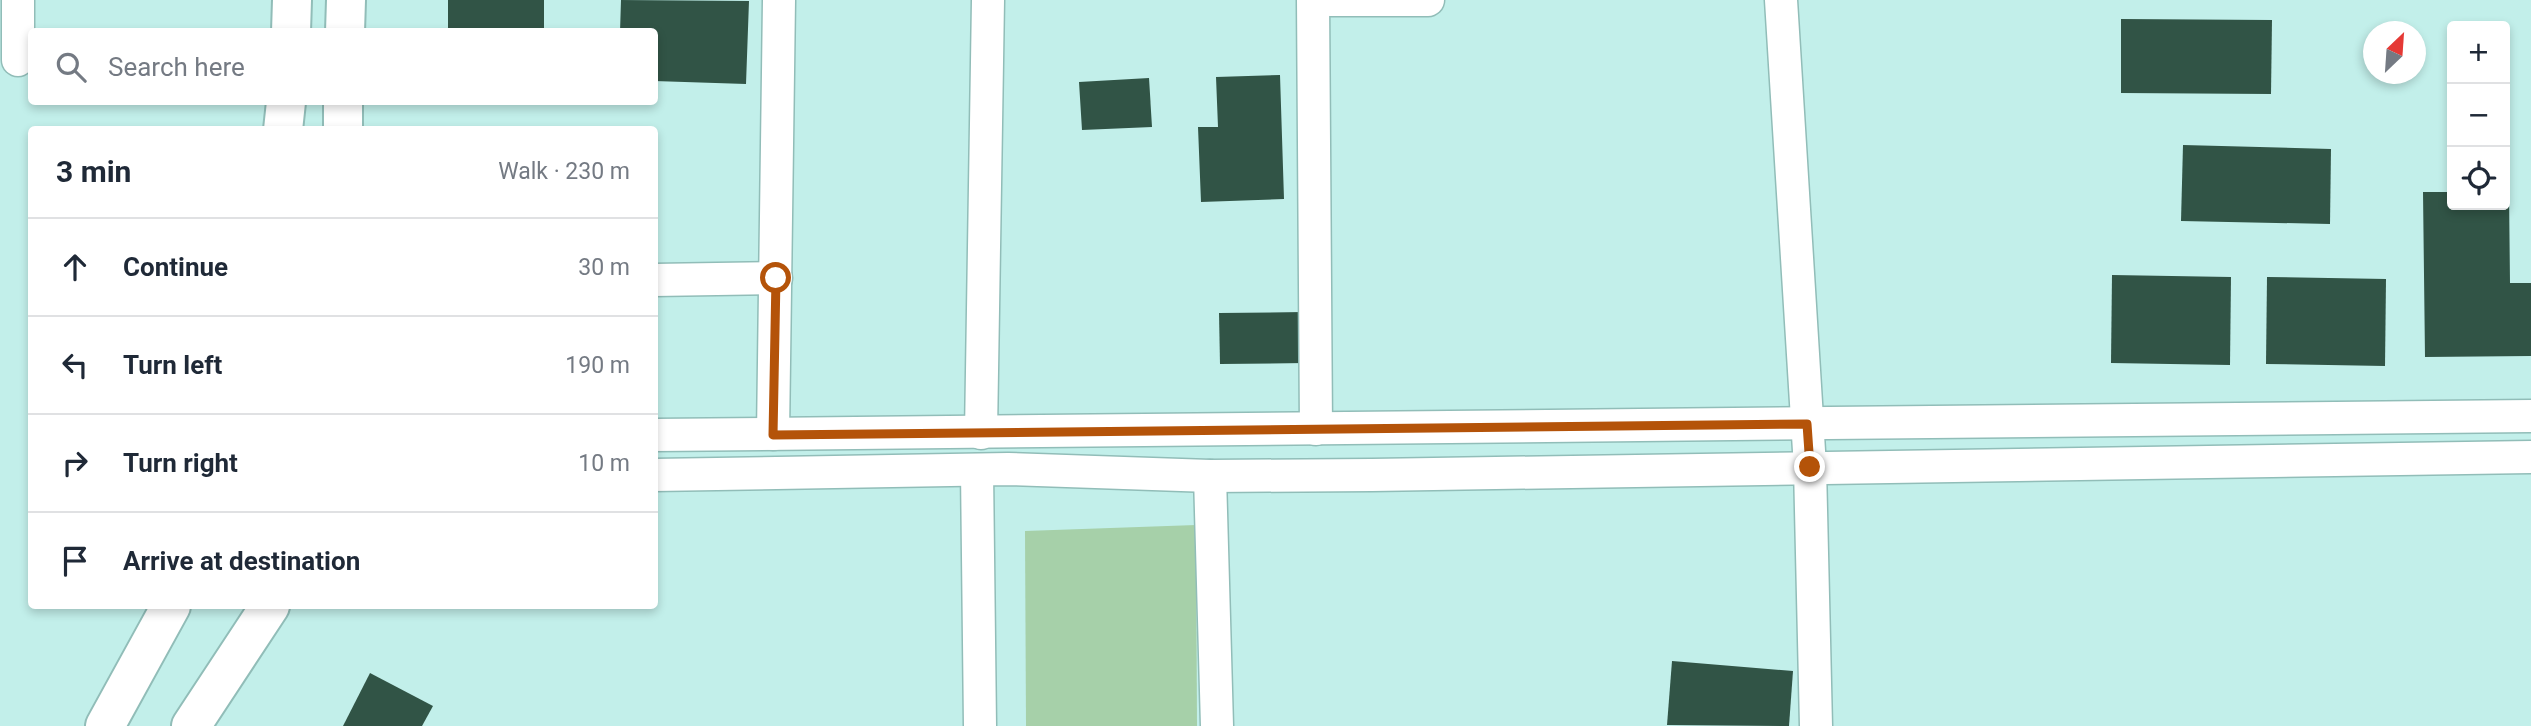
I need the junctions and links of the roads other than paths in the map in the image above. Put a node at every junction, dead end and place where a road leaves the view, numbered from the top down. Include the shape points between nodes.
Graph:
1 (18, 0) edge
2 (292, 0) edge
3 (346, 0) edge
4 (779, 0) edge
5 (988, 0) edge
6 (1313, 0) edge
7 (1330, 0) edge
8 (1428, 0) edge
9 (1782, 0) edge
10 (291, 28) edge
11 (345, 28) edge
12 (16, 60) edge
13 (286, 105) edge
14 (343, 105) edge
15 (283, 126) edge
16 (343, 126) edge
17 (776, 278) junction
18 (658, 280) edge
19 (2531, 416) edge
20 (1807, 424) junction
21 (1316, 429) junction
22 (981, 433) junction
23 (658, 435) edge
24 (773, 435) junction
25 (2531, 457) edge
26 (1810, 467) junction
27 (977, 470) junction
28 (658, 475) edge
29 (1210, 476) junction
30 (169, 609) edge
31 (268, 609) edge
32 (105, 726) edge
33 (191, 726) edge
34 (980, 726) edge
35 (1217, 726) edge
36 (1816, 726) edge

1 - 12 street
2 - 10 street
3 - 11 street
4 - 17 street
5 - 22 street
6 - 21 street
7 - 8 street
9 - 20 street
13 - 15 street
14 - 16 street
17 - 18 street
17 - 24 street
19 - 20 street
20 - 21 street
20 - 26 street
21 - 22 street
22 - 24 street
23 - 24 street
25 - 26 street
26 - 29 street
26 - 36 street
27 - 28 street
27 - 29 street
27 - 34 street
29 - 35 street
30 - 32 street
31 - 33 street

